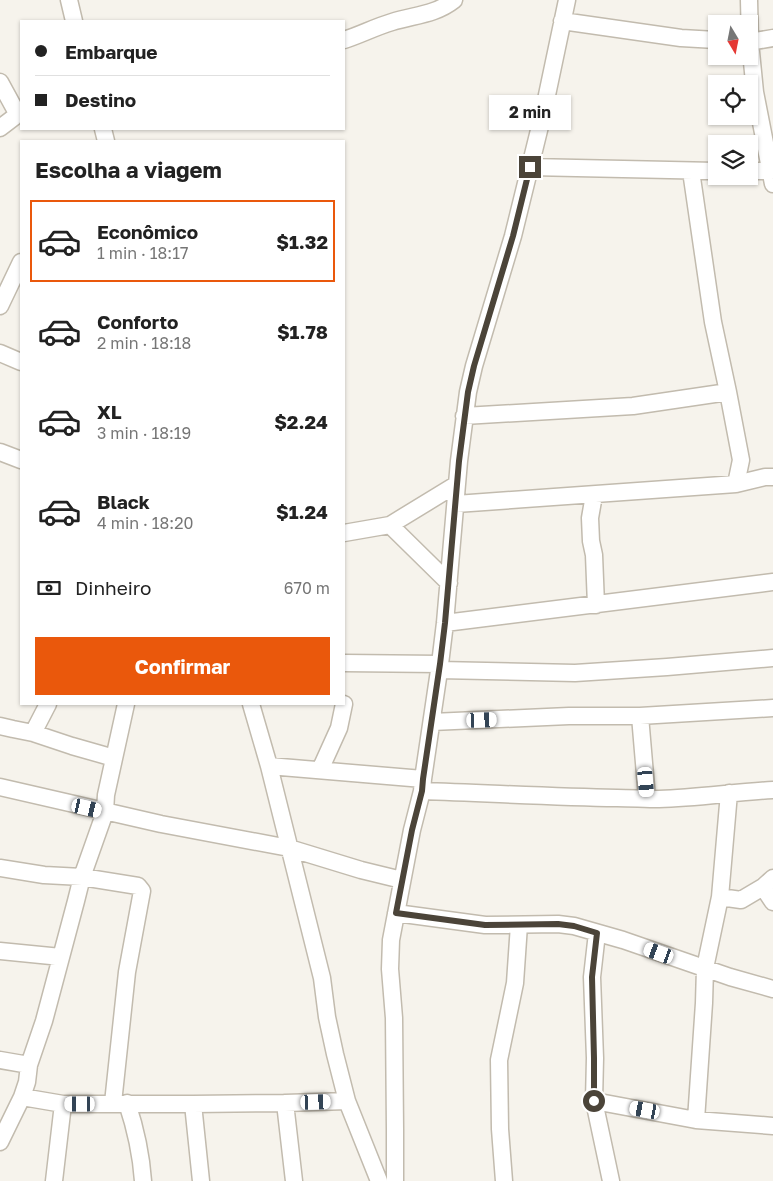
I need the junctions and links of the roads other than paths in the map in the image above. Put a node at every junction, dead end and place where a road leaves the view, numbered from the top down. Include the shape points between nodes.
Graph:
1 (69, 0) edge
2 (454, 0) edge
3 (567, 0) edge
4 (749, 0) edge
5 (749, 15) edge
6 (74, 20) edge
7 (562, 21) junction
8 (773, 38) edge
9 (345, 40) edge
10 (708, 40) edge
11 (758, 41) edge
12 (752, 65) edge
13 (0, 82) edge
14 (19, 114) edge
15 (767, 126) edge
16 (0, 128) edge
17 (530, 167) junction
18 (691, 171) junction
19 (708, 171) edge
20 (758, 173) edge
21 (772, 177) edge
22 (20, 264) edge
23 (0, 306) edge
24 (0, 353) edge
25 (20, 362) edge
26 (728, 392) junction
27 (464, 416) junction
28 (0, 452) edge
29 (20, 460) edge
30 (741, 460) junction
31 (769, 477) edge
32 (457, 484) junction
33 (736, 484) junction
34 (594, 494) junction
35 (456, 504) junction
36 (390, 525) junction
37 (345, 533) edge
38 (773, 582) edge
39 (449, 583) junction
40 (596, 605) junction
41 (445, 623) junction
42 (773, 658) edge
43 (345, 663) edge
44 (440, 667) junction
45 (47, 705) edge
46 (126, 705) edge
47 (251, 705) edge
48 (344, 705) edge
49 (773, 708) edge
50 (640, 716) junction
51 (432, 722) junction
52 (0, 726) edge
53 (33, 733) junction
54 (114, 758) junction
55 (269, 766) junction
56 (320, 770) junction
57 (422, 785) junction
58 (0, 787) edge
59 (773, 790) edge
60 (729, 793) junction
61 (647, 798) junction
62 (105, 812) junction
63 (290, 848) junction
64 (0, 868) edge
65 (82, 877) junction
66 (402, 880) junction
67 (768, 882) edge
68 (720, 897) junction
69 (773, 902) edge
70 (396, 913) junction
71 (519, 925) junction
72 (597, 933) junction
73 (0, 951) edge
74 (61, 957) junction
75 (705, 968) junction
76 (773, 989) edge
77 (0, 1060) edge
78 (29, 1065) junction
79 (22, 1097) junction
80 (347, 1101) junction
81 (594, 1101) junction
82 (120, 1103) junction
83 (285, 1103) junction
84 (63, 1104) junction
85 (193, 1104) junction
86 (696, 1120) junction
87 (773, 1126) edge
88 (0, 1142) edge
89 (54, 1181) edge
90 (143, 1181) edge
91 (200, 1181) edge
92 (294, 1181) edge
93 (379, 1181) edge
94 (394, 1181) edge
95 (504, 1181) edge
96 (611, 1181) edge

1 - 6 street
2 - 9 street via 425,15 392,22
3 - 7 street
4 - 5 street
7 - 10 street
7 - 17 street
8 - 11 street
12 - 15 street via 755,92
13 - 14 street
14 - 16 street
15 - 21 street
17 - 18 street
17 - 27 street via 474,366
18 - 19 street
18 - 26 street via 713,322
20 - 21 street
22 - 23 street
24 - 25 street
26 - 27 street via 633,406
26 - 30 street
27 - 32 street
28 - 29 street
30 - 31 street
30 - 33 street
31 - 33 street
32 - 35 street
32 - 36 street
33 - 34 street
34 - 35 street
34 - 40 street via 590,518
35 - 39 street
36 - 37 street
36 - 39 street
38 - 40 street
39 - 41 street
40 - 41 street
41 - 44 street
42 - 44 street via 575,673
43 - 44 street
44 - 51 street
45 - 53 street
46 - 54 street
47 - 55 street
48 - 56 street via 339,728
49 - 50 street
50 - 51 street
50 - 61 street
51 - 57 street
52 - 53 street
53 - 54 street
54 - 62 street
55 - 56 street
55 - 63 street
56 - 57 street
57 - 61 street via 484,793
57 - 66 street
58 - 62 street
59 - 60 street
60 - 61 street
60 - 68 street
62 - 63 street
62 - 65 street
63 - 66 street
63 - 80 street via 322,978 327,1017
64 - 65 street
65 - 74 street
65 - 82 street via 138,886 142,892 128,972
66 - 70 street
67 - 68 street via 741,900
67 - 69 street
68 - 75 street
70 - 71 street via 485,925
70 - 94 street via 390,969 394,1018
71 - 72 street via 558,924
71 - 95 street via 515,983 499,1060
72 - 75 street
72 - 81 street via 592,977
73 - 74 street
74 - 78 street
75 - 76 street
75 - 86 street
77 - 78 street
78 - 79 street
79 - 84 street
79 - 88 street
80 - 83 street
80 - 93 street
81 - 86 street
81 - 96 street
82 - 84 street
82 - 85 street
82 - 90 street via 135,1128
83 - 85 street
83 - 92 street
84 - 89 street
85 - 91 street
86 - 87 street

